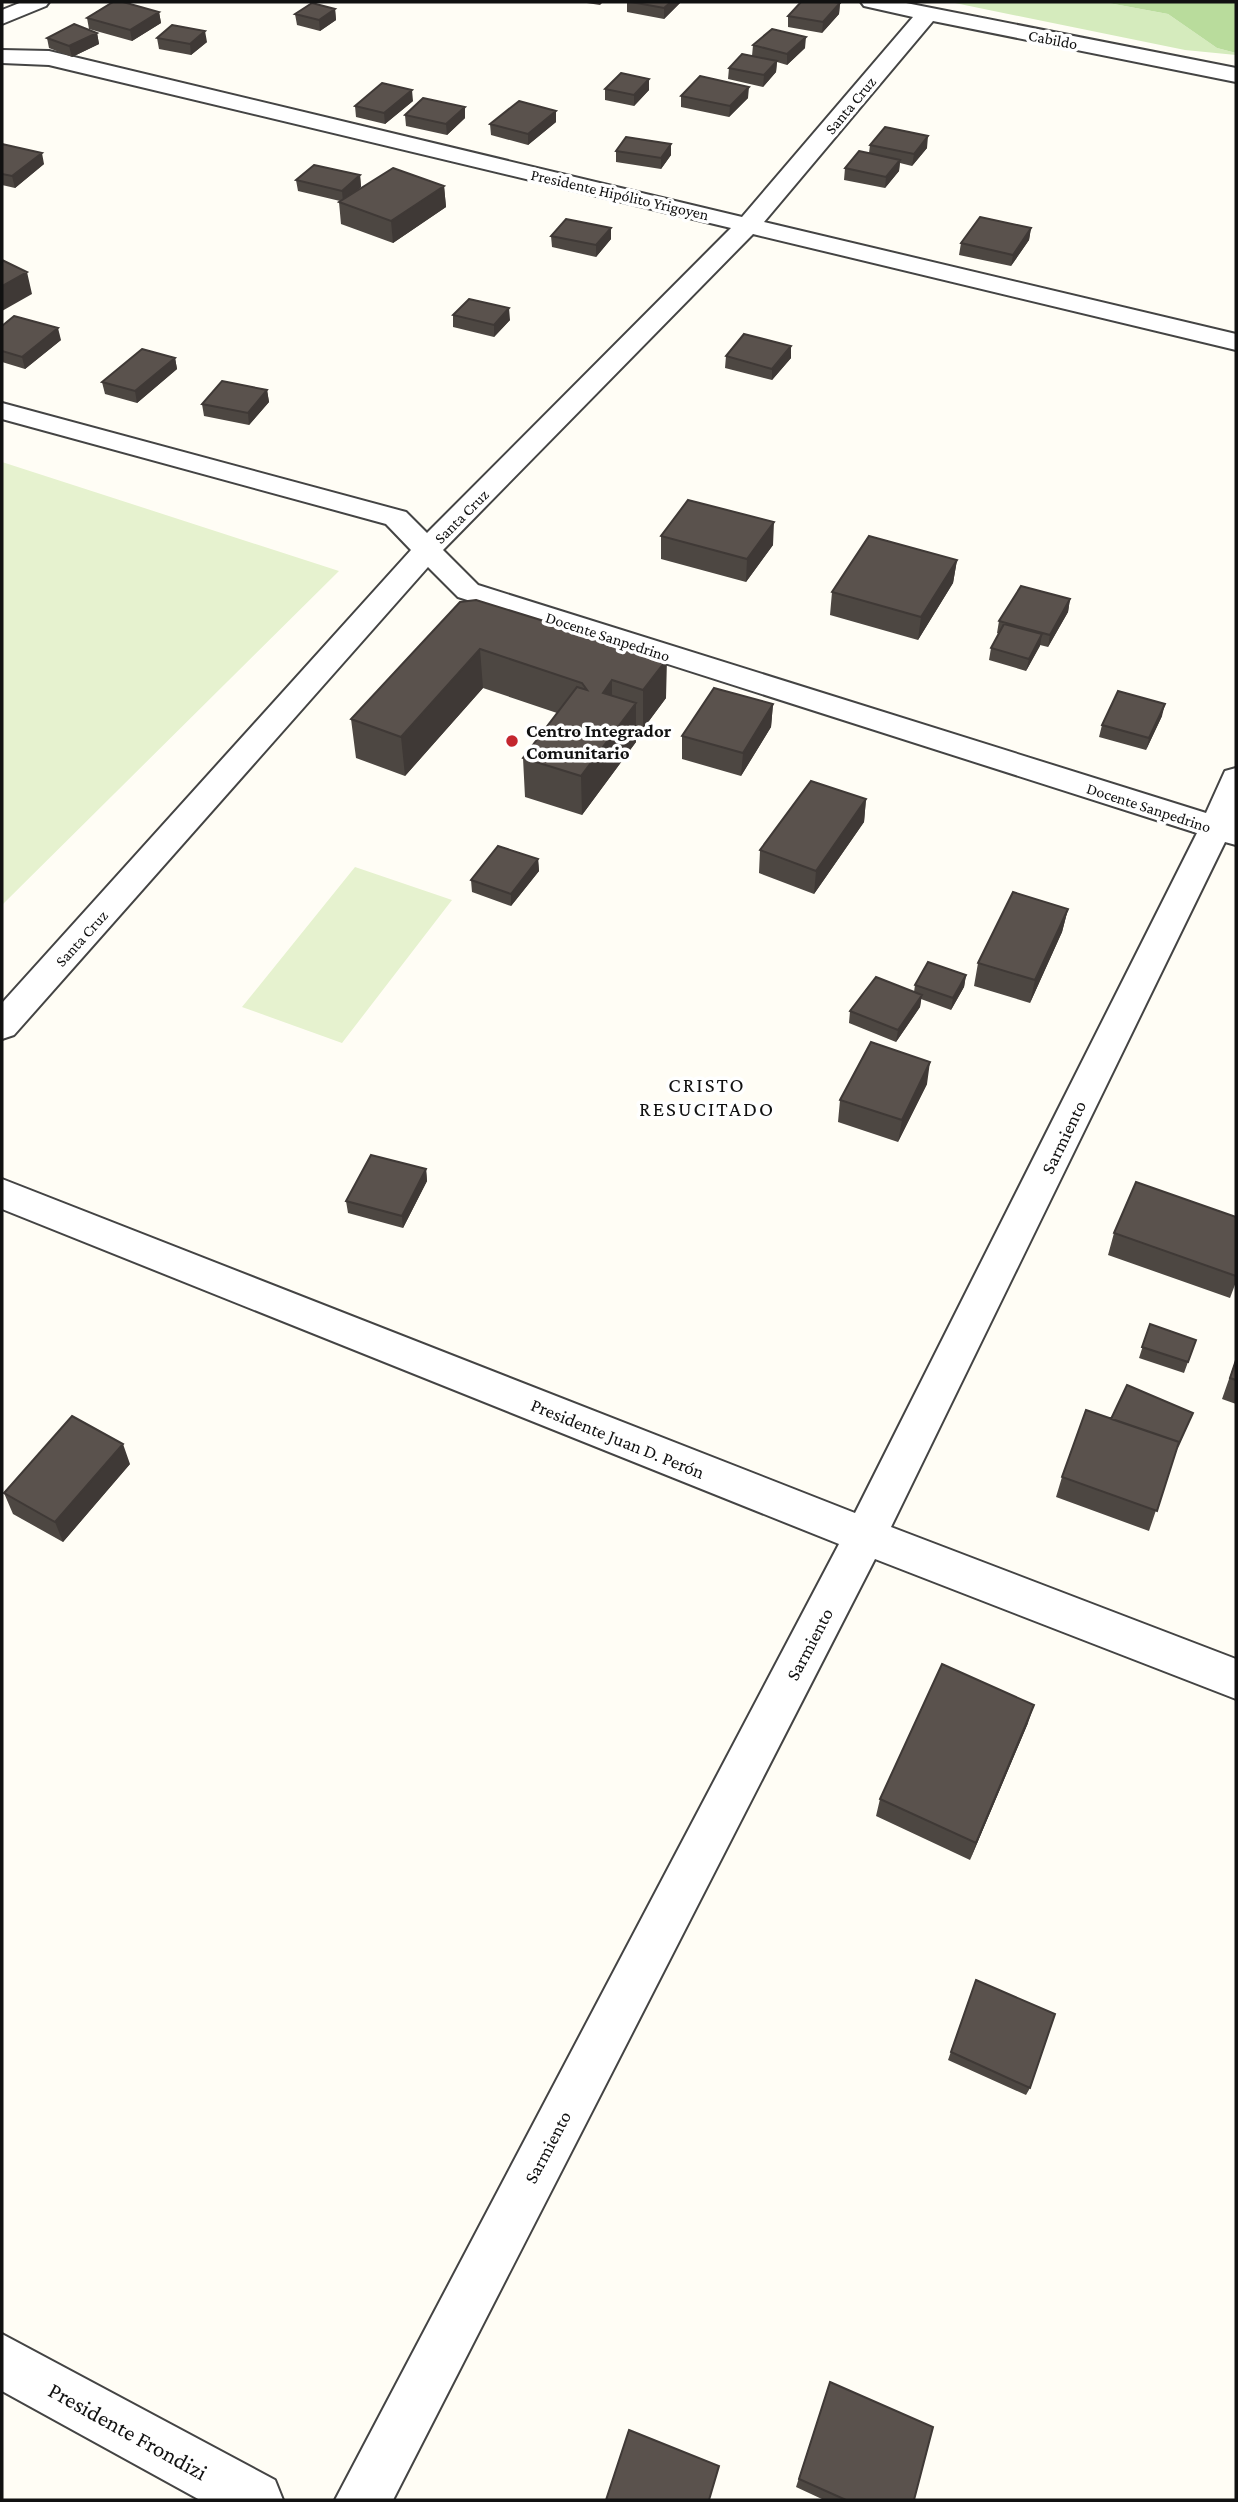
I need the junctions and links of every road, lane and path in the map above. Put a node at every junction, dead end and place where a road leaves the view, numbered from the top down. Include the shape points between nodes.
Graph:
1 (39, 2) edge
2 (871, 2) edge
3 (927, 14) junction
4 (2, 18) edge
5 (2, 57) edge
6 (1236, 75) edge
7 (749, 224) junction
8 (1236, 342) edge
9 (2, 411) edge
10 (427, 550) junction
11 (1236, 778) edge
12 (1226, 831) edge
13 (2, 1026) edge
14 (2, 1193) edge
15 (865, 1536) junction
16 (1236, 1679) edge
17 (2, 2361) edge
18 (255, 2500) edge
19 (363, 2500) edge

1 - 4 street
2 - 3 street, Cabildo
3 - 6 street, Cabildo
3 - 7 street, Santa Cruz
5 - 7 street, Presidente Hipólito Yrigoyen via 49,58
7 - 8 street, Presidente Hipólito Yrigoyen
7 - 10 street, Santa Cruz
9 - 10 street, Docente Sanpedrino via 396,519
10 - 12 street, Docente Sanpedrino via 468,591
10 - 13 street, Santa Cruz
11 - 12 street, Sarmiento
12 - 15 street, Sarmiento
14 - 15 street, Presidente Juan D. Perón
15 - 16 street, Presidente Juan D. Perón
15 - 19 street, Sarmiento
17 - 18 street, Presidente Frondizi

